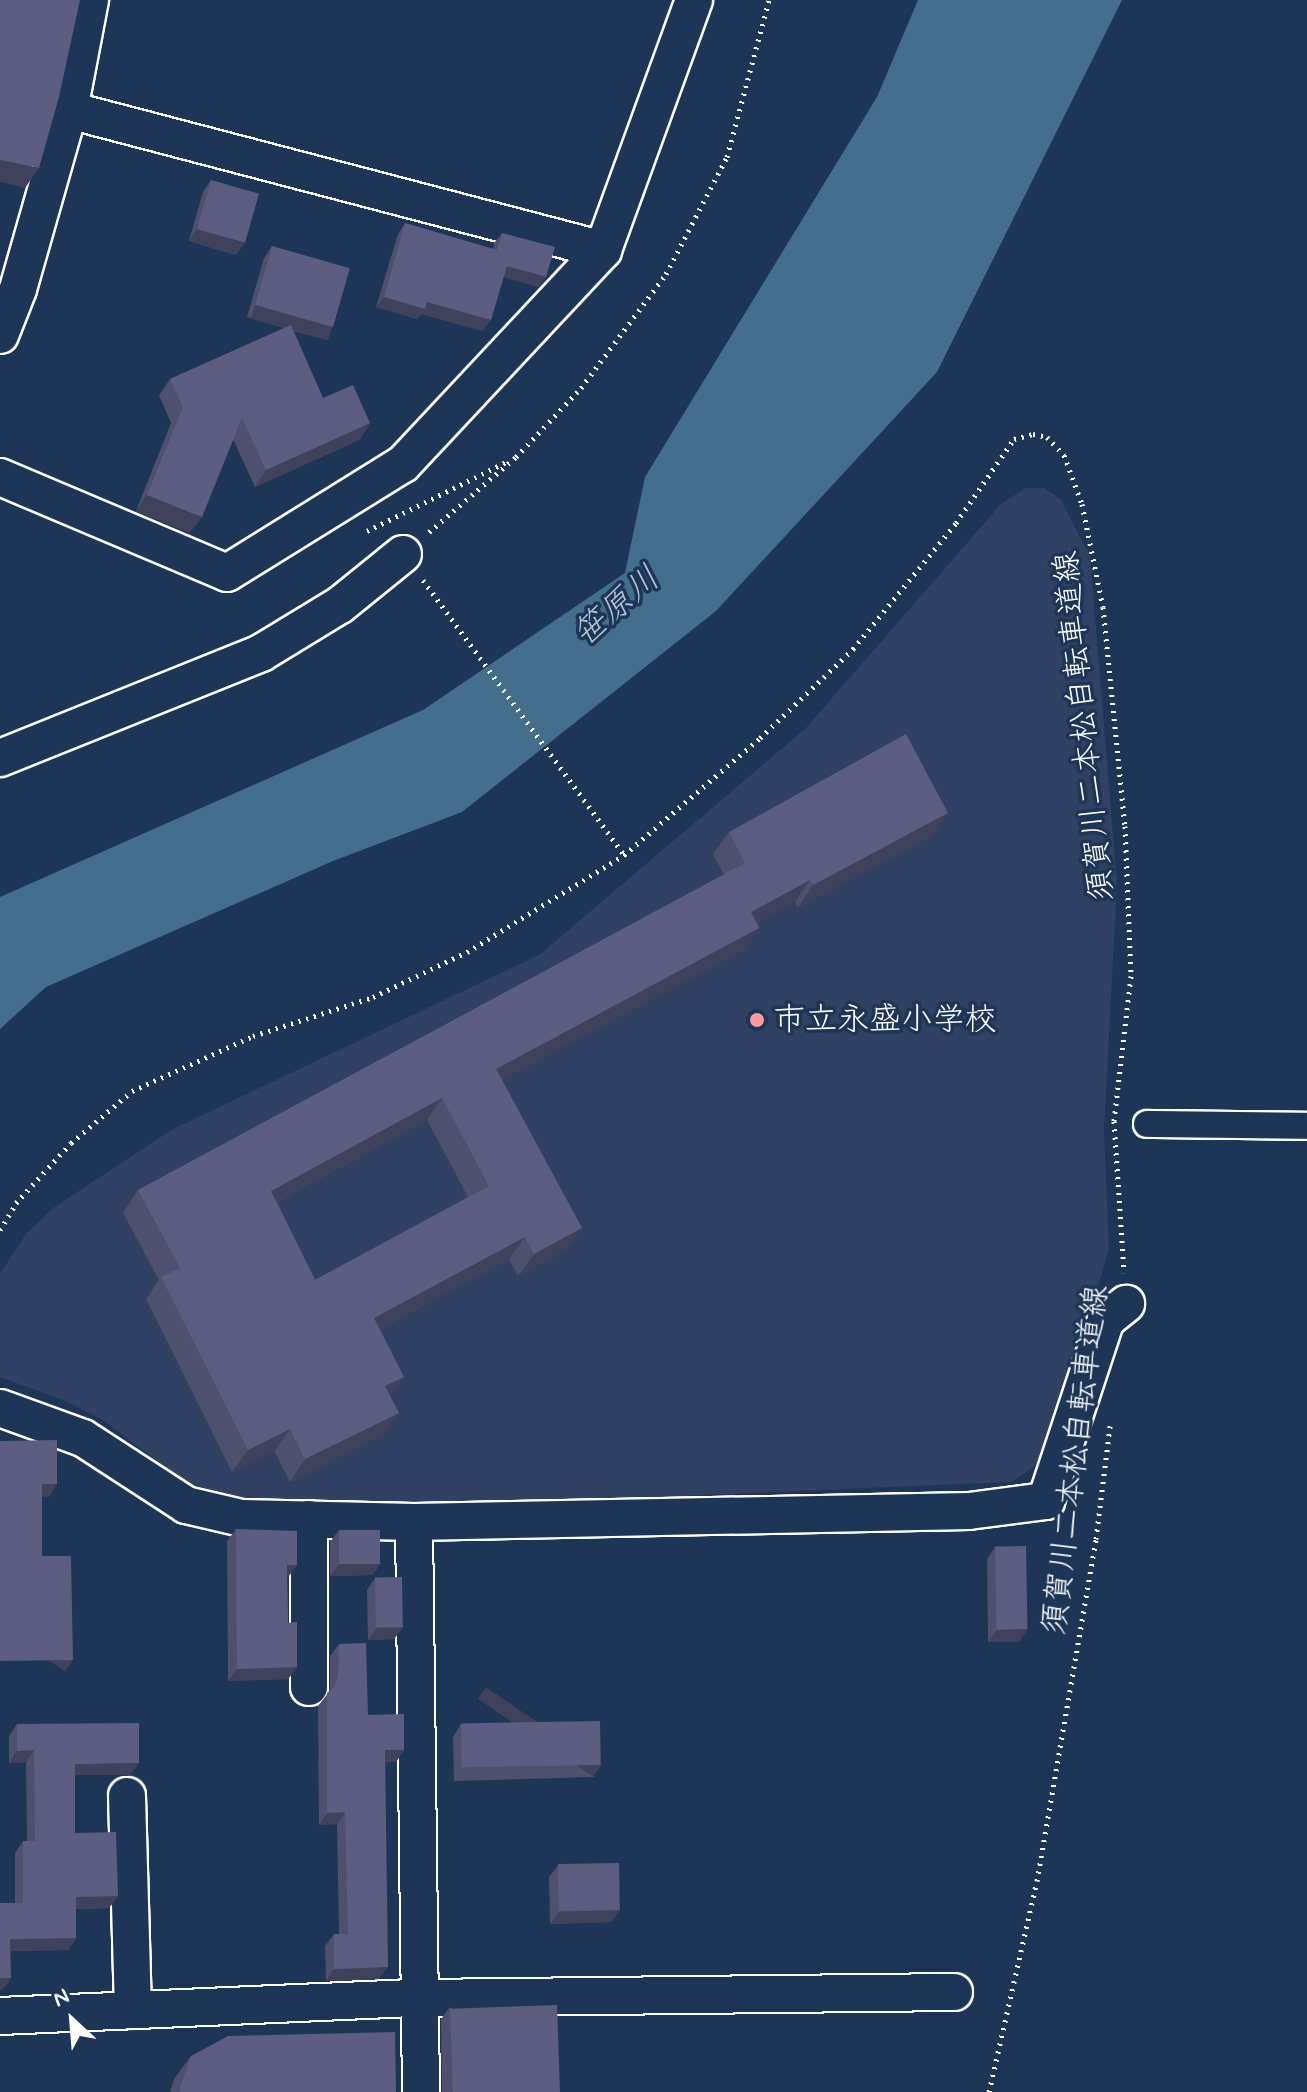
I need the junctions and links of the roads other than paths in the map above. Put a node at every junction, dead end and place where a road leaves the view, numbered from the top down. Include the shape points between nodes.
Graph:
1 (90, 0) edge
2 (694, 0) edge
3 (69, 110) junction
4 (603, 250) junction
5 (0, 335) edge
6 (0, 477) edge
7 (409, 562) road end
8 (0, 758) edge
9 (1147, 1124) dead end
10 (1307, 1126) edge
11 (1126, 1304) road end
12 (0, 1408) edge
13 (309, 1519) junction
14 (414, 1522) junction
15 (309, 1687) dead end
16 (127, 1796) dead end
17 (954, 1992) dead end
18 (420, 1998) junction
19 (133, 2010) junction
20 (0, 2016) edge
21 (421, 2092) edge

1 - 3 street
2 - 4 street
3 - 4 street
3 - 5 street
4 - 6 street via 403,464 227,573
7 - 8 street via 261,653
9 - 10 street
11 - 14 street via 1106,1320 1046,1501 969,1511
12 - 13 street via 83,1438 186,1505 242,1518
13 - 14 street
13 - 15 street
14 - 18 street
16 - 19 street
17 - 18 street
18 - 19 street
18 - 21 street
19 - 20 street

